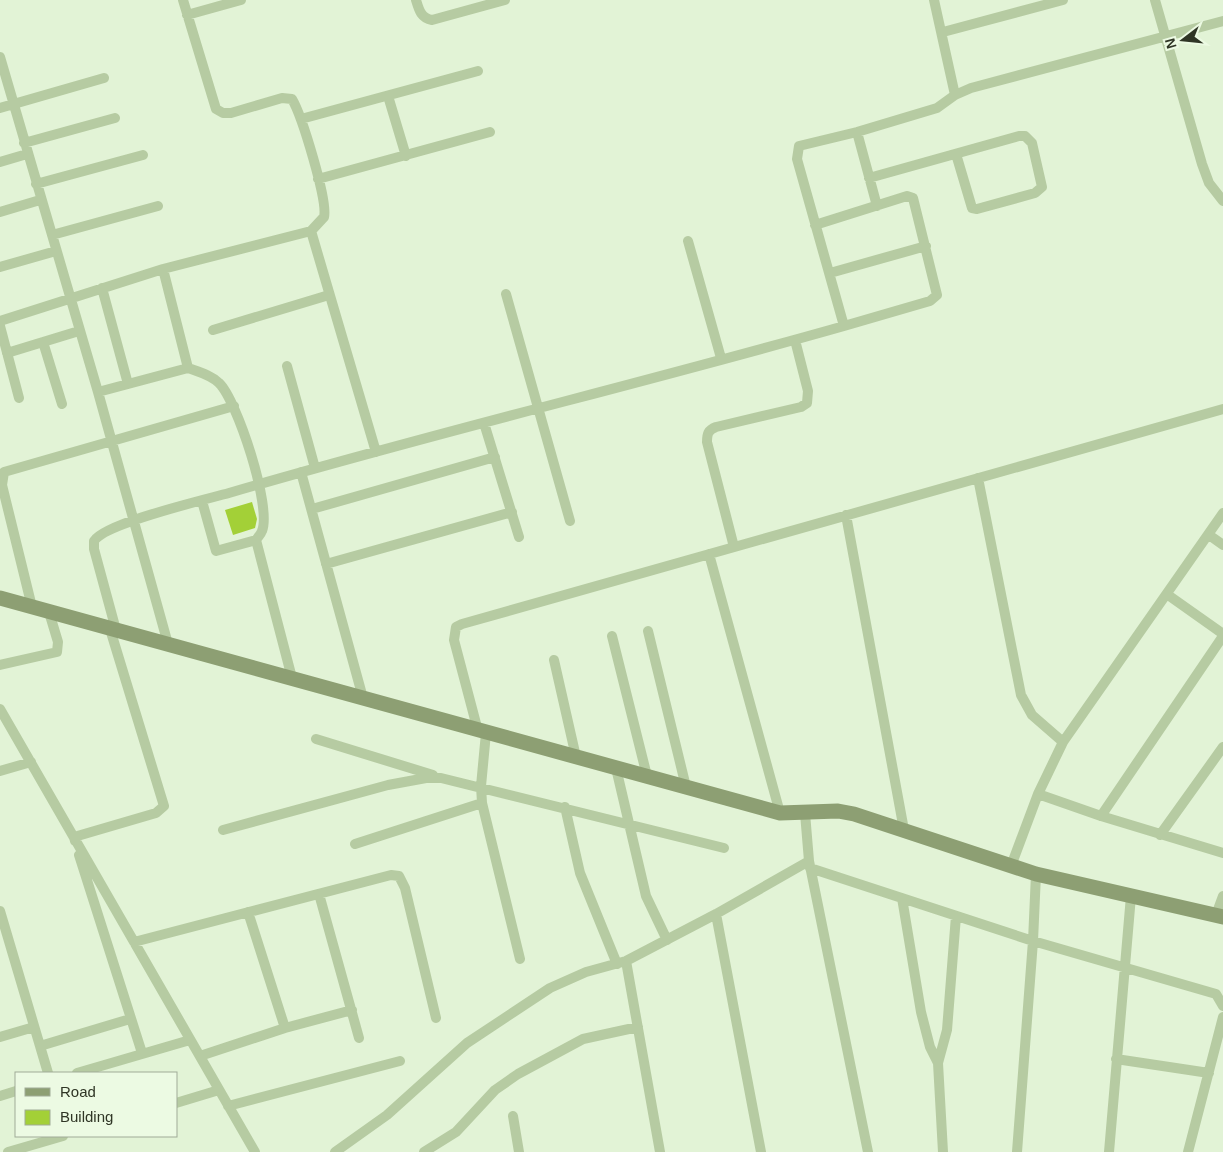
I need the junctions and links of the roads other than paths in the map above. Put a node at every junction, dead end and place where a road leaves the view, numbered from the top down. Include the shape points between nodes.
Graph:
1 (183, 0) edge
2 (241, 0) edge
3 (416, 0) edge
4 (505, 0) edge
5 (934, 0) edge
6 (1063, 0) edge
7 (1155, 0) edge
8 (187, 15) junction
9 (1223, 21) edge
10 (943, 32) junction
11 (1166, 37) junction
12 (0, 57) edge
13 (478, 71) dead end
14 (104, 78) dead end
15 (956, 95) junction
16 (388, 96) junction
17 (13, 104) junction
18 (0, 108) edge
19 (115, 118) dead end
20 (301, 120) junction
21 (490, 132) dead end
22 (857, 132) junction
23 (24, 143) junction
24 (27, 154) junction
25 (956, 154) junction
26 (143, 155) dead end
27 (406, 156) junction
28 (0, 162) edge
29 (868, 178) junction
30 (318, 179) junction
31 (36, 184) junction
32 (40, 200) junction
33 (1223, 201) edge
34 (158, 206) dead end
35 (877, 206) junction
36 (0, 212) edge
37 (815, 225) junction
38 (311, 231) junction
39 (52, 235) junction
40 (688, 241) dead end
41 (926, 246) junction
42 (56, 251) junction
43 (0, 267) edge
44 (163, 269) junction
45 (830, 273) junction
46 (102, 288) junction
47 (506, 294) dead end
48 (329, 295) junction
49 (70, 299) junction
50 (0, 321) edge
51 (0, 326) edge
52 (844, 326) junction
53 (213, 330) dead end
54 (79, 331) junction
55 (795, 340) junction
56 (43, 342) junction
57 (7, 353) junction
58 (721, 358) junction
59 (287, 366) dead end
60 (188, 368) junction
61 (128, 384) junction
62 (98, 392) junction
63 (19, 398) dead end
64 (62, 404) dead end
65 (234, 406) junction
66 (536, 408) junction
67 (1223, 408) edge
68 (484, 423) junction
69 (112, 441) junction
70 (376, 452) junction
71 (495, 458) junction
72 (315, 468) junction
73 (302, 472) junction
74 (978, 478) junction
75 (261, 484) junction
76 (202, 501) junction
77 (312, 509) junction
78 (512, 512) junction
79 (1223, 513) edge
80 (846, 515) junction
81 (134, 521) junction
82 (570, 521) dead end
83 (1209, 535) junction
84 (520, 537) dead end
85 (256, 540) junction
86 (1223, 545) edge
87 (734, 547) junction
88 (709, 554) junction
89 (326, 564) junction
90 (1168, 595) junction
91 (0, 598) edge
92 (32, 607) junction
93 (50, 612) junction
94 (113, 629) junction
95 (648, 630) dead end
96 (1223, 635) edge
97 (612, 636) dead end
98 (168, 644) junction
99 (554, 660) dead end
100 (0, 666) edge
101 (292, 678) junction
102 (363, 698) junction
103 (0, 709) edge
104 (482, 732) junction
105 (316, 739) dead end
106 (1064, 742) junction
107 (1223, 747) edge
108 (576, 757) junction
109 (31, 762) junction
110 (616, 768) junction
111 (0, 771) edge
112 (647, 776) junction
113 (441, 778) junction
114 (481, 786) junction
115 (686, 787) junction
116 (1038, 794) junction
117 (482, 803) junction
118 (565, 807) junction
119 (780, 812) junction
120 (805, 813) junction
121 (1101, 816) junction
122 (628, 823) junction
123 (223, 830) dead end
124 (904, 830) junction
125 (1160, 835) junction
126 (74, 837) junction
127 (354, 844) dead end
128 (724, 848) dead end
129 (1223, 853) edge
130 (809, 864) junction
131 (1011, 866) junction
132 (1036, 874) junction
133 (319, 894) junction
134 (1131, 896) junction
135 (1223, 896) edge
136 (902, 898) junction
137 (0, 911) edge
138 (248, 912) junction
139 (716, 914) junction
140 (956, 916) junction
141 (1220, 916) edge
142 (667, 940) junction
143 (1033, 941) junction
144 (134, 942) junction
145 (520, 959) dead end
146 (622, 962) junction
147 (1125, 969) junction
148 (1223, 1006) edge
149 (352, 1010) junction
150 (1223, 1017) edge
151 (436, 1018) dead end
152 (130, 1019) junction
153 (34, 1027) junction
154 (638, 1027) junction
155 (285, 1028) junction
156 (0, 1037) edge
157 (359, 1038) dead end
158 (190, 1040) junction
159 (40, 1046) junction
160 (142, 1053) junction
161 (200, 1056) junction
162 (1116, 1059) junction
163 (400, 1061) dead end
164 (938, 1063) junction
165 (48, 1072) edge
166 (79, 1072) edge
167 (1209, 1073) junction
168 (218, 1090) junction
169 (15, 1091) edge
170 (0, 1096) edge
171 (178, 1102) edge
172 (228, 1106) junction
173 (513, 1116) dead end
174 (60, 1137) edge
175 (442, 1140) junction
176 (8, 1152) edge
177 (255, 1152) edge
178 (335, 1152) edge
179 (424, 1152) edge
180 (445, 1152) edge
181 (519, 1152) edge
182 (660, 1152) edge
183 (761, 1152) edge
184 (868, 1152) edge
185 (944, 1152) edge
186 (1017, 1152) edge
187 (1108, 1152) edge
188 (1188, 1152) edge

1 - 8 street
2 - 8 street
3 - 4 street via 420,13 432,20
5 - 10 street
6 - 10 street
7 - 11 street
8 - 20 street via 216,109 231,113 288,97
9 - 11 street
10 - 15 street
11 - 15 street
11 - 33 street via 1209,183
12 - 17 street
13 - 16 street
14 - 17 street
15 - 22 street via 936,108
16 - 20 street
16 - 27 street
17 - 18 street
17 - 23 street
19 - 23 street
20 - 30 street
21 - 27 street
22 - 29 street
22 - 37 street via 800,146 798,159
23 - 24 street
24 - 28 street
24 - 31 street
25 - 25 street via 1025,136 1032,143 1042,187 1035,193 972,208
25 - 29 street
26 - 31 street
27 - 30 street
29 - 35 street
30 - 38 street via 326,211 321,223
31 - 32 street
32 - 36 street
32 - 39 street
34 - 39 street
35 - 37 street
35 - 41 street via 908,196 913,198
37 - 45 street
38 - 44 street
38 - 48 street
39 - 42 street
40 - 58 street
41 - 45 street
41 - 52 street via 936,287 934,300
42 - 43 street
42 - 49 street
44 - 46 street
44 - 60 street
45 - 52 street
46 - 49 street
46 - 61 street
47 - 66 street
48 - 53 street
48 - 70 street
49 - 50 street
49 - 54 street
51 - 57 street
52 - 55 street
54 - 56 street
54 - 62 street
55 - 58 street
55 - 87 street via 808,391 807,403 716,427 707,435
56 - 57 street
56 - 64 street
57 - 63 street
58 - 66 street
59 - 72 street
60 - 61 street
60 - 65 street via 219,382
61 - 62 street
62 - 69 street
65 - 69 street
65 - 75 street
66 - 68 street
66 - 82 street
67 - 74 street
68 - 70 street
68 - 71 street
69 - 81 street
69 - 92 street via 4,472 2,485
70 - 72 street
71 - 77 street
71 - 78 street
72 - 73 street
73 - 75 street
73 - 77 street
74 - 80 street
74 - 106 street via 1021,695 1032,715
75 - 76 street
75 - 85 street via 263,530
76 - 81 street
76 - 85 street via 216,551
77 - 89 street
78 - 84 street
78 - 89 street
79 - 83 street
80 - 87 street
80 - 124 street
81 - 94 street via 104,533 94,541
81 - 98 street
83 - 86 street
83 - 90 street
85 - 101 street
87 - 88 street
88 - 104 street via 456,628 454,640
88 - 119 street
89 - 102 street
90 - 96 street
90 - 106 street
91 - 92 street
92 - 93 street
93 - 94 street
93 - 100 street via 58,642 57,652
94 - 98 street
94 - 126 street via 164,806 156,813
95 - 115 street
96 - 121 street
97 - 112 street
98 - 101 street
99 - 108 street
101 - 102 street
102 - 104 street
103 - 109 street
104 - 108 street
104 - 114 street
105 - 113 street
106 - 116 street
107 - 125 street
108 - 110 street
109 - 111 street
109 - 126 street
110 - 112 street
110 - 122 street
112 - 115 street
113 - 114 street
113 - 123 street via 396,784
114 - 117 street
114 - 118 street
115 - 119 street
116 - 121 street
116 - 131 street
117 - 127 street
117 - 145 street
118 - 122 street
118 - 146 street via 580,873
119 - 120 street
120 - 124 street via 854,814
120 - 130 street
121 - 125 street
122 - 128 street
122 - 142 street via 646,896
124 - 131 street
125 - 129 street
126 - 144 street
126 - 152 street
130 - 136 street
130 - 139 street
130 - 184 street
131 - 132 street
132 - 134 street
132 - 143 street
133 - 138 street
133 - 149 street
133 - 151 street via 392,875 400,876
134 - 141 street
134 - 147 street
135 - 141 street
136 - 140 street
136 - 164 street via 921,1012 930,1047
137 - 153 street
138 - 144 street
138 - 155 street
139 - 142 street
139 - 183 street
140 - 143 street
140 - 164 street via 947,1030
142 - 146 street
143 - 147 street
143 - 186 street
144 - 158 street
146 - 154 street
146 - 178 street via 563,982 485,1030 387,1115
147 - 148 street via 1216,994
147 - 162 street
149 - 155 street
149 - 157 street
150 - 167 street
152 - 159 street
152 - 160 street
153 - 156 street
153 - 159 street
154 - 175 street via 583,1039 518,1074 495,1090 464,1125
154 - 182 street
155 - 161 street
158 - 160 street
158 - 161 street
159 - 165 street
160 - 166 street
161 - 168 street
162 - 167 street
162 - 187 street
163 - 172 street
164 - 185 street
167 - 188 street
168 - 171 street
168 - 172 street
169 - 170 street
172 - 177 street
173 - 181 street
174 - 176 street
175 - 179 street
175 - 180 street

